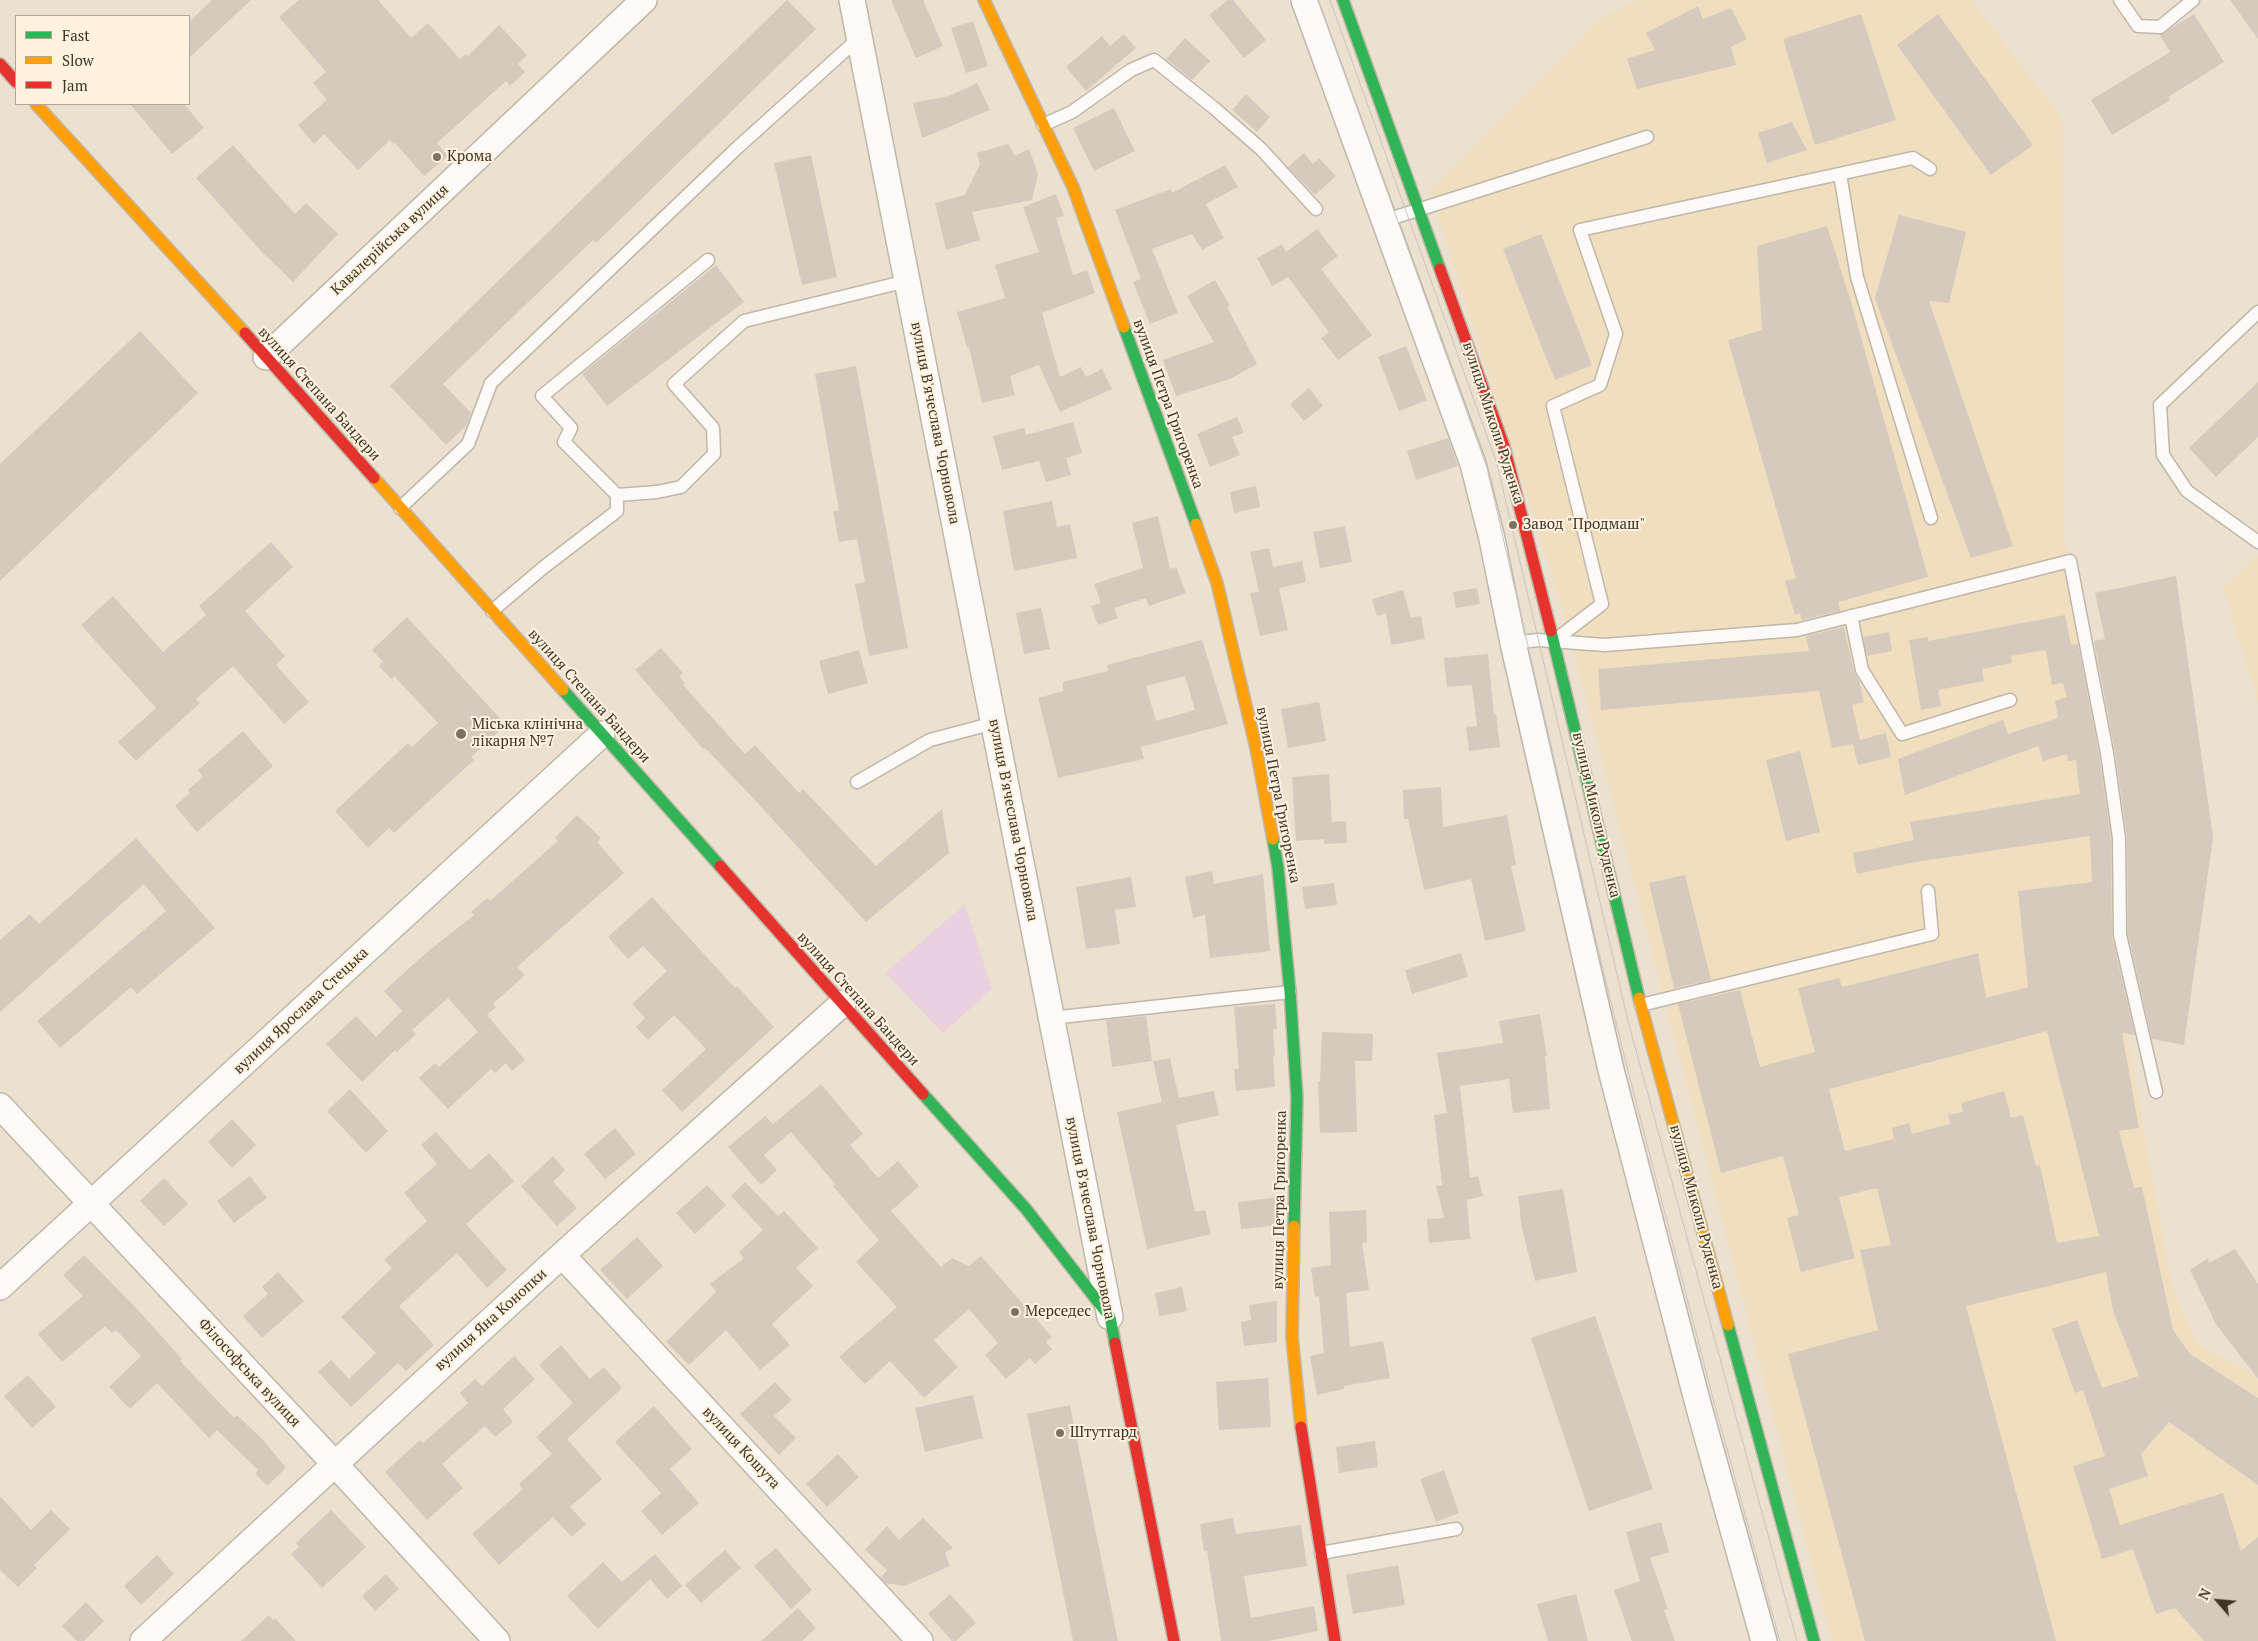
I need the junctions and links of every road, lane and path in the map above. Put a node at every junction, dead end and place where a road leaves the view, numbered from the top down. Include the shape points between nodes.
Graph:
1 (644, 0) edge
2 (852, 0) edge
3 (984, 0) edge
4 (1304, 0) edge
5 (1343, 0) edge
6 (2120, 0) edge
7 (2193, 0) edge
8 (859, 38) junction
9 (0, 64) edge
10 (15, 81) edge
11 (37, 105) edge
12 (1044, 125) junction
13 (1647, 136) dead end
14 (1930, 169) dead end
15 (1840, 174) junction
16 (1316, 208) dead end
17 (1418, 210) junction
18 (1384, 221) junction
19 (708, 260) dead end
20 (907, 280) junction
21 (2258, 312) edge
22 (266, 357) junction
23 (616, 495) junction
24 (400, 508) junction
25 (1932, 518) dead end
26 (2258, 542) edge
27 (492, 611) junction
28 (1850, 616) junction
29 (1554, 641) junction
30 (1513, 643) junction
31 (2010, 700) dead end
32 (994, 723) junction
33 (602, 734) junction
34 (857, 782) dead end
35 (1928, 891) dead end
36 (1290, 992) junction
37 (842, 1003) junction
38 (1641, 1005) junction
39 (1051, 1018) junction
40 (2156, 1092) dead end
41 (0, 1106) edge
42 (91, 1204) junction
43 (562, 1255) junction
44 (0, 1288) edge
45 (1110, 1317) junction
46 (334, 1463) junction
47 (1456, 1529) dead end
48 (1321, 1553) junction
49 (143, 1641) edge
50 (497, 1641) edge
51 (920, 1641) edge
52 (1174, 1641) edge
53 (1336, 1641) edge
54 (1764, 1641) edge
55 (1814, 1641) edge

1 - 22 street, Кавалерійська вулиця
2 - 8 street, вулиця В'ячеслава Чорновола
3 - 12 street, вулиця Петра Григоренка
4 - 18 street
5 - 17 street, вулиця Миколи Руденка
6 - 7 lane via 2138,26 2160,28
8 - 20 street, вулиця В'ячеслава Чорновола
8 - 24 lane via 737,148 491,383 468,444
9 - 10 street
11 - 22 street, вулиця Степана Бандери
12 - 16 lane via 1072,112 1131,70 1154,60 1261,149
12 - 36 street, вулиця Петра Григоренка via 1073,187 1217,583 1256,748 1278,868
13 - 17 lane
14 - 15 lane via 1913,158
15 - 25 lane via 1857,277
15 - 29 lane via 1580,230 1616,334 1600,385 1553,406 1602,604
17 - 18 lane
17 - 29 street, вулиця Миколи Руденка via 1504,446
18 - 30 street via 1473,464
19 - 23 lane via 542,396 571,428 564,442
20 - 23 lane via 744,321 674,384 713,428 714,454 681,487
20 - 32 street, вулиця В'ячеслава Чорновола
21 - 26 lane via 2160,404 2163,455 2187,491
22 - 24 street, вулиця Степана Бандери
23 - 27 lane via 617,511
24 - 27 street, вулиця Степана Бандери
27 - 33 street, вулиця Степана Бандери
28 - 29 lane via 1797,630 1605,645
28 - 31 lane via 1862,670 1902,734
28 - 40 lane via 2070,561 2109,762 2119,838 2120,934
29 - 30 lane
29 - 38 street, вулиця Миколи Руденка
30 - 54 street via 1611,1070
32 - 34 lane via 930,740
32 - 39 street, вулиця В'ячеслава Чорновола
33 - 37 street, вулиця Степана Бандери
33 - 42 street, вулиця Ярослава Стецька
35 - 38 lane via 1932,934
36 - 39 lane
36 - 48 street, вулиця Петра Григоренка via 1297,1098 1292,1337 1300,1420
37 - 43 street, вулиця Яна Конопки
37 - 45 street, вулиця Степана Бандери via 1026,1209
38 - 55 street, вулиця Миколи Руденка
39 - 45 street, вулиця В'ячеслава Чорновола
41 - 42 street, Філософська вулиця
42 - 44 street, вулиця Ярослава Стецька
42 - 46 street, Філософська вулиця
43 - 46 street, вулиця Яна Конопки
43 - 51 street, вулиця Кошута
45 - 52 street, вулиця В'ячеслава Чорновола
46 - 49 street, вулиця Яна Конопки
46 - 50 street, Філософська вулиця
47 - 48 lane
48 - 53 street, вулиця Петра Григоренка

